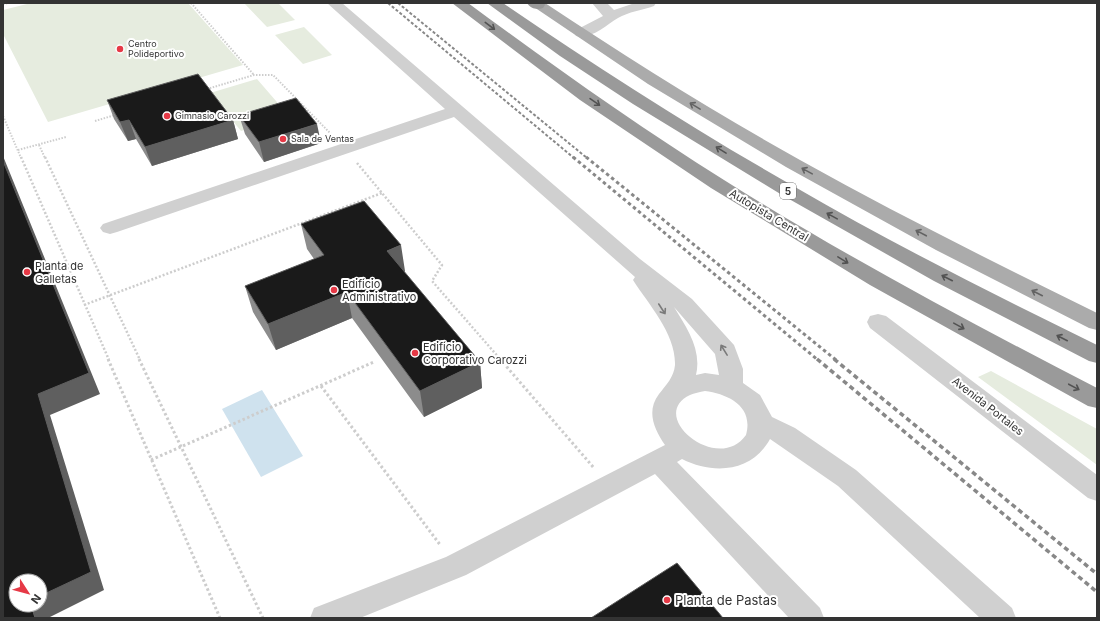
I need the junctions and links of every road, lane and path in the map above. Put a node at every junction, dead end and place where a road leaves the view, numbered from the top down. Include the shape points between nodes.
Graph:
1 (8, 3) edge
2 (191, 3) edge
3 (334, 3) edge
4 (459, 3) edge
5 (494, 3) edge
6 (599, 3) edge
7 (649, 3) edge
8 (3, 4) edge
9 (536, 4) edge
10 (613, 16) junction
11 (581, 33) junction
12 (254, 75) junction
13 (201, 90) edge
14 (456, 111) junction
15 (117, 114) edge
16 (3, 116) edge
17 (95, 121) dead end
18 (66, 137) dead end
19 (39, 145) junction
20 (345, 148) junction
21 (18, 150) junction
22 (382, 193) junction
23 (110, 228) dead end
24 (633, 264) junction
25 (110, 296) junction
26 (84, 305) junction
27 (878, 322) dead end
28 (1097, 322) edge
29 (1097, 355) edge
30 (374, 362) dead end
31 (321, 386) junction
32 (732, 388) junction
33 (672, 395) junction
34 (1097, 399) edge
35 (761, 423) junction
36 (683, 447) junction
37 (181, 448) junction
38 (151, 460) junction
39 (659, 461) junction
40 (609, 486) junction
41 (1097, 490) edge
42 (456, 566) junction
43 (220, 618) edge
44 (264, 618) edge
45 (325, 618) edge
46 (808, 618) edge
47 (1001, 618) edge

1 - 8 path
2 - 12 path
3 - 14 street
4 -> 34 highway, Autopista Central via 548,70 729,191 889,287
29 -> 5 highway, 5 via 934,272 807,202 652,108
6 - 10 street
7 - 10 street
9 - 11 main road
10 - 11 street
28 -> 11 main road via 943,245 786,160
12 - 13 path
12 - 20 path via 273,75
14 - 20 street
14 - 24 street
15 - 17 path
16 - 21 path
18 - 19 path
19 - 21 path
19 - 25 path
20 - 22 path
20 - 23 street
21 - 26 path
22 - 25 path
22 - 40 path via 442,265 432,281
32 -> 24 street via 731,369 726,351 684,304
24 -> 33 street via 680,336 687,357 684,376
25 - 26 path
25 - 37 path
26 - 38 path
27 - 41 street, Avenida Portales
30 - 31 path
31 - 37 path
31 - 42 path
32 - 33 street via 712,383 692,384
32 - 35 street via 752,402
33 - 36 street via 666,404 665,425 670,436
35 - 36 street via 760,434 754,443 734,456 705,457
35 - 47 street via 786,435 847,478
36 - 39 street
37 - 38 path
37 - 44 path
38 - 43 path
39 - 40 street
39 - 46 street
40 - 42 street
42 - 45 street

